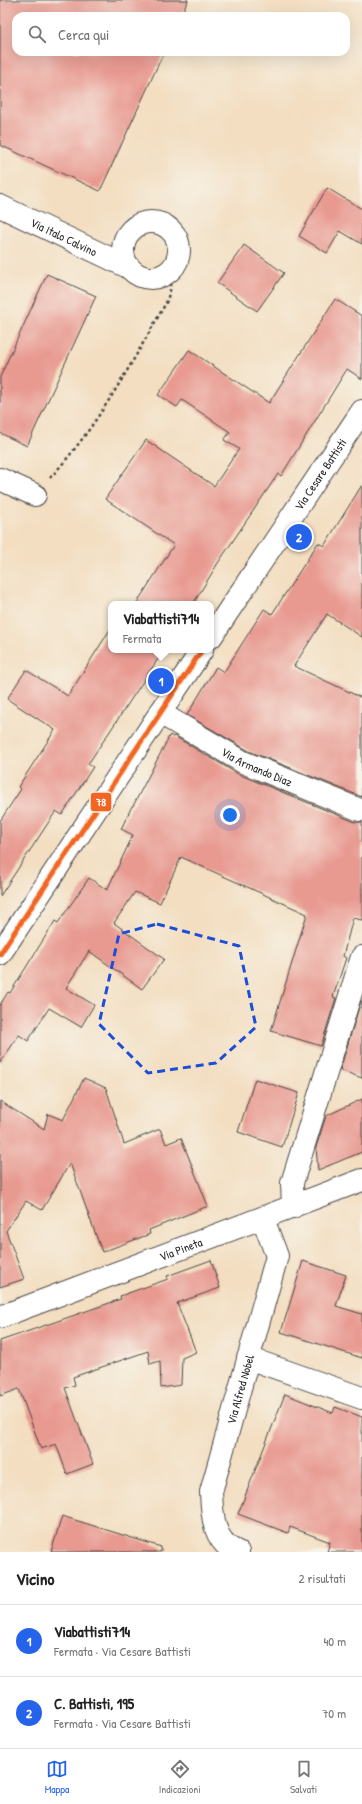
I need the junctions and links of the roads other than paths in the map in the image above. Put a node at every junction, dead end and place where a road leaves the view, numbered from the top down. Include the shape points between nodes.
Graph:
1 (0, 206) edge
2 (128, 267) junction
3 (362, 411) edge
4 (0, 479) edge
5 (35, 495) road end
6 (214, 633) edge
7 (200, 653) edge
8 (160, 713) junction
9 (360, 810) dead end
10 (0, 954) edge
11 (362, 957) edge
12 (362, 1180) edge
13 (293, 1208) junction
14 (263, 1219) junction
15 (0, 1317) edge
16 (248, 1358) junction
17 (362, 1398) edge
18 (215, 1544) edge
19 (238, 1552) edge

1 - 2 street, Via Italo Calvino
2 - 2 street via 122,250 128,233 134,227 151,221 166,226 176,237 179,254 165,275 141,277
3 - 6 street, Via Cesare Battisti
4 - 5 street
7 - 8 street
8 - 9 street, Via Armando Diaz via 243,762
8 - 10 street
11 - 13 street via 292,1183
12 - 13 street, Via Pineta
13 - 14 street, Via Pineta
14 - 15 street, Via Pineta
14 - 16 street, Via Alfred Nobel via 277,1256
16 - 17 street
16 - 18 street, Via Alfred Nobel via 211,1492
18 - 19 street, Via Alfred Nobel

